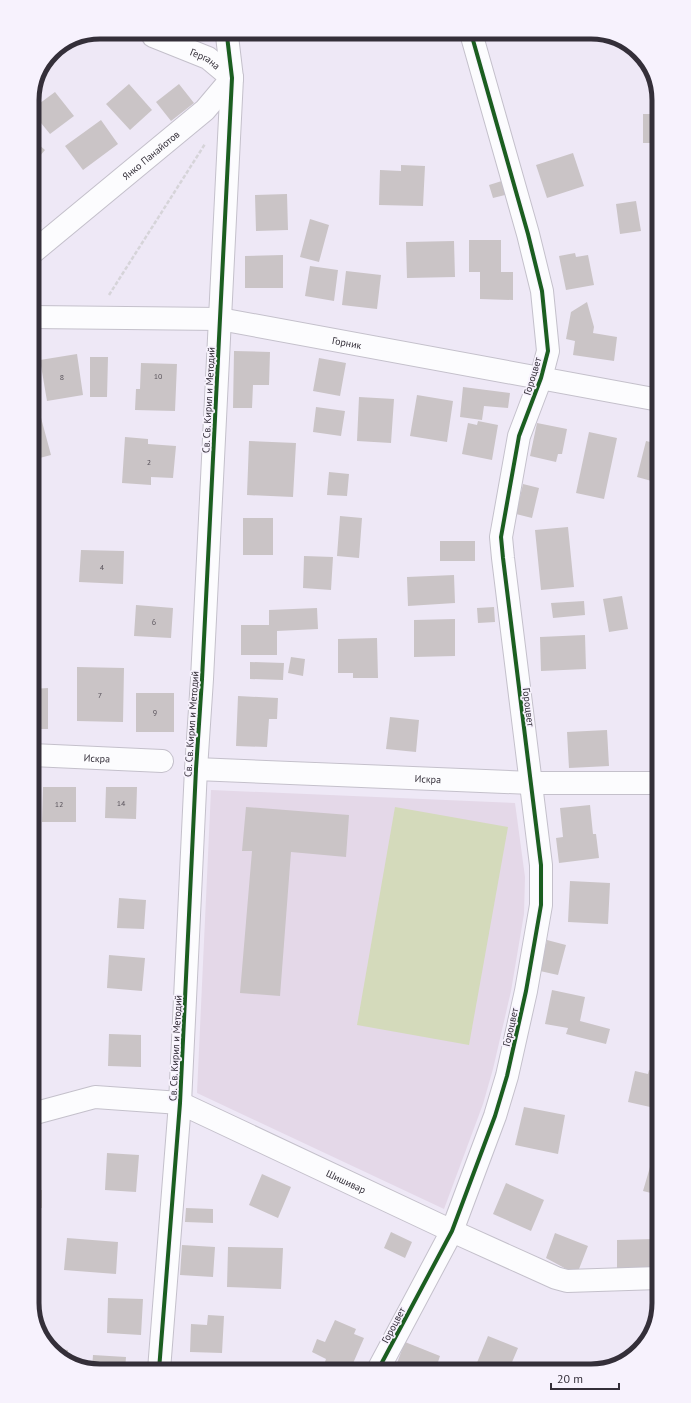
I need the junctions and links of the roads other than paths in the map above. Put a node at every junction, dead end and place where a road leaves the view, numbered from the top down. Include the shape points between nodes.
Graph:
1 (160, 39) edge
2 (227, 39) edge
3 (473, 39) edge
4 (232, 78) junction
5 (39, 247) edge
6 (39, 317) edge
7 (220, 319) junction
8 (542, 378) junction
9 (652, 399) edge
10 (39, 755) edge
11 (162, 761) dead end
12 (196, 769) junction
13 (531, 783) junction
14 (652, 783) edge
15 (180, 1103) junction
16 (39, 1112) edge
17 (452, 1230) junction
18 (652, 1278) edge
19 (159, 1364) edge
20 (381, 1364) edge

1 - 4 street, Гергана via 208,58
2 - 4 street
3 - 8 street, Гороцвет via 542,291 548,351
4 - 5 street, Янко Панайотов via 206,110
4 - 7 street, Св. Св. Кирил и Методий
6 - 7 street, Горник
7 - 8 street, Горник
7 - 12 street, Св. Св. Кирил и Методий
8 - 9 street, Горник
8 - 13 street, Гороцвет via 519,436 502,537
10 - 11 street, Искра
12 - 13 street, Искра
12 - 15 street, Св. Св. Кирил и Методий
13 - 14 street, Искра
13 - 17 street, Гороцвет via 541,865 541,905 526,991 507,1076 495,1116
15 - 16 street, Шишивар via 95,1097
15 - 17 street, Шишивар
15 - 19 street, Св. Св. Кирил и Методий
17 - 18 street, Шишивар via 567,1281
17 - 20 street, Гороцвет

